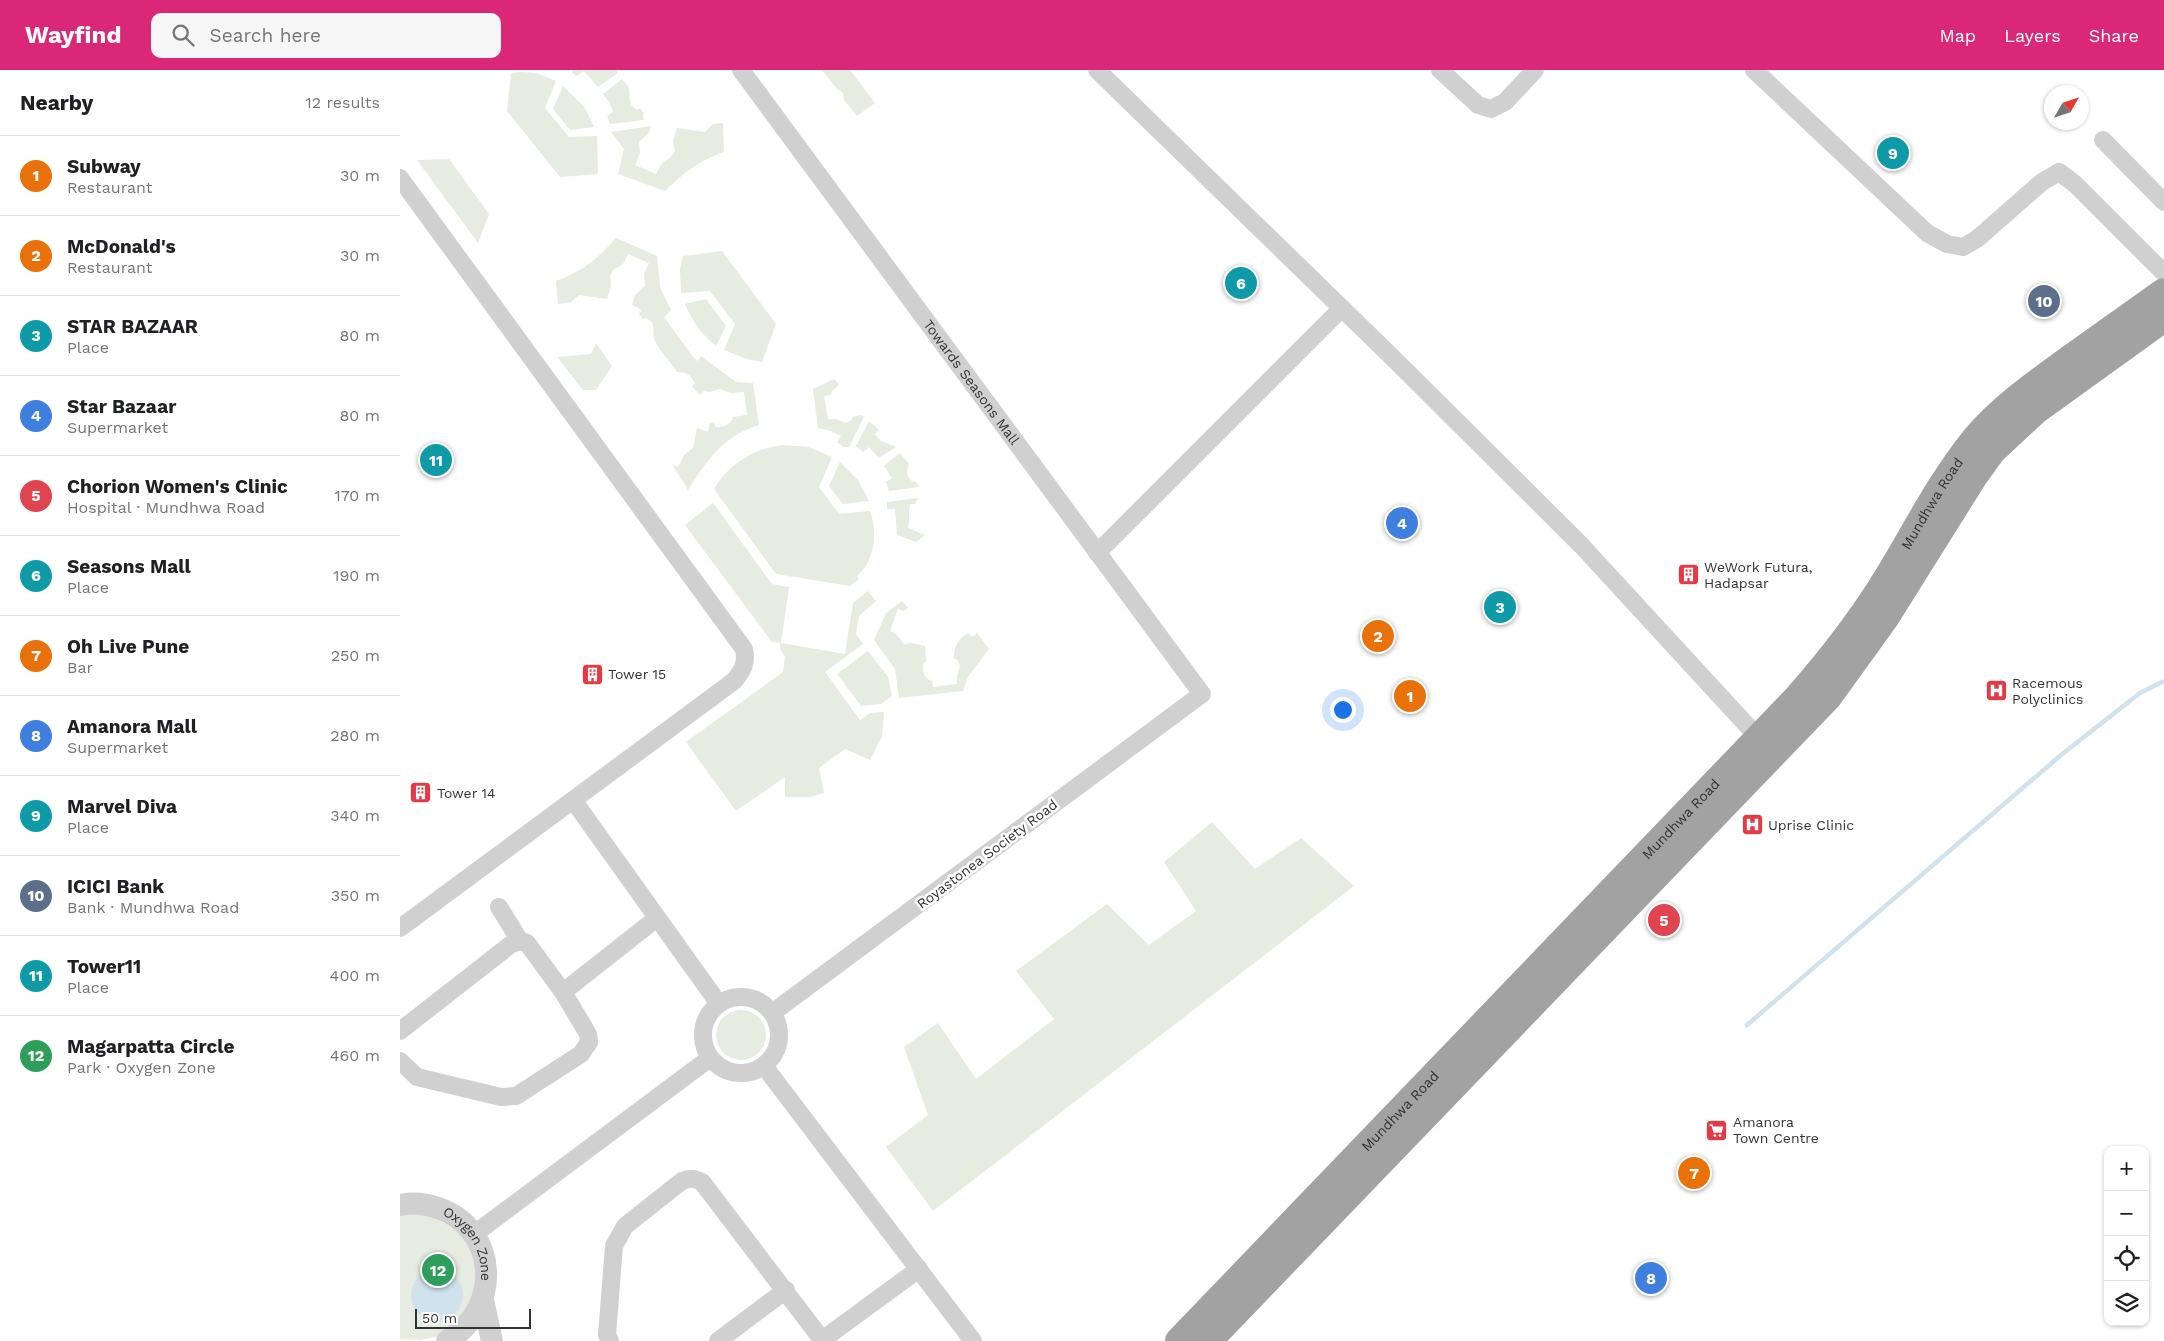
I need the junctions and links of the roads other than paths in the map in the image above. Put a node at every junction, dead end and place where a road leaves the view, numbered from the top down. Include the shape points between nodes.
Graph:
1 (741, 70) edge
2 (1097, 70) edge
3 (1440, 70) edge
4 (1535, 70) edge
5 (1754, 70) edge
6 (2103, 140) dead end
7 (400, 178) edge
8 (2164, 202) edge
9 (2164, 273) edge
10 (2164, 292) edge
11 (1342, 308) junction
12 (2164, 318) edge
13 (1975, 457) junction
14 (1097, 553) junction
15 (1202, 694) joint
16 (1766, 746) junction
17 (573, 800) junction
18 (499, 907) dead end
19 (658, 918) junction
20 (400, 928) edge
21 (520, 941) junction
22 (563, 992) junction
23 (719, 1004) junction
24 (772, 1013) junction
25 (400, 1031) edge
26 (710, 1058) junction
27 (400, 1061) edge
28 (764, 1066) junction
29 (402, 1202) edge
30 (473, 1235) junction
31 (919, 1269) junction
32 (786, 1290) junction
33 (483, 1300) junction
34 (823, 1340) edge
35 (447, 1341) edge
36 (492, 1341) edge
37 (610, 1341) edge
38 (718, 1341) edge
39 (973, 1341) edge
40 (1179, 1341) edge
41 (1208, 1341) edge

1 - 14 street, Towards Seasons Mall
2 - 11 street
3 - 4 street via 1478,105 1491,109 1504,102
5 - 9 street via 1927,233 1947,244 1963,246 1977,239 2042,182 2059,172
6 - 8 street
7 - 17 street via 744,649 744,670 734,681
10 - 13 highway, Mundhwa Road via 2022,395 1996,418
11 - 14 street
11 - 16 street via 1580,545
12 - 13 highway, Mundhwa Road via 2035,411 1992,451
13 - 16 highway, Mundhwa Road via 1895,603 1828,697
14 - 15 street, Towards Seasons Mall
15 - 24 street, Royastonea Society Road
16 - 40 highway, Mundhwa Road
16 - 41 highway, Mundhwa Road
17 - 19 street
17 - 20 street
18 - 21 street
19 - 22 street
19 - 23 street
21 - 22 street via 528,943
21 - 25 street via 510,945
22 - 27 street via 588,1034 589,1042 581,1054 516,1096 501,1097 417,1076
23 - 24 street via 739,997 750,998
23 - 26 street via 706,1021 704,1031
24 - 28 street via 779,1028 779,1038 777,1049
26 - 28 street via 733,1072 744,1073
26 - 30 street
28 - 31 street
29 - 30 street, Oxygen Zone via 427,1204 447,1211 464,1223
30 - 33 street, Oxygen Zone via 485,1259 487,1280
31 - 34 street
31 - 39 street
32 - 34 street
32 - 37 street via 702,1182 689,1178 624,1226 619,1234 613,1256 607,1335
32 - 38 street
33 - 35 street, Oxygen Zone via 474,1319
33 - 36 street

